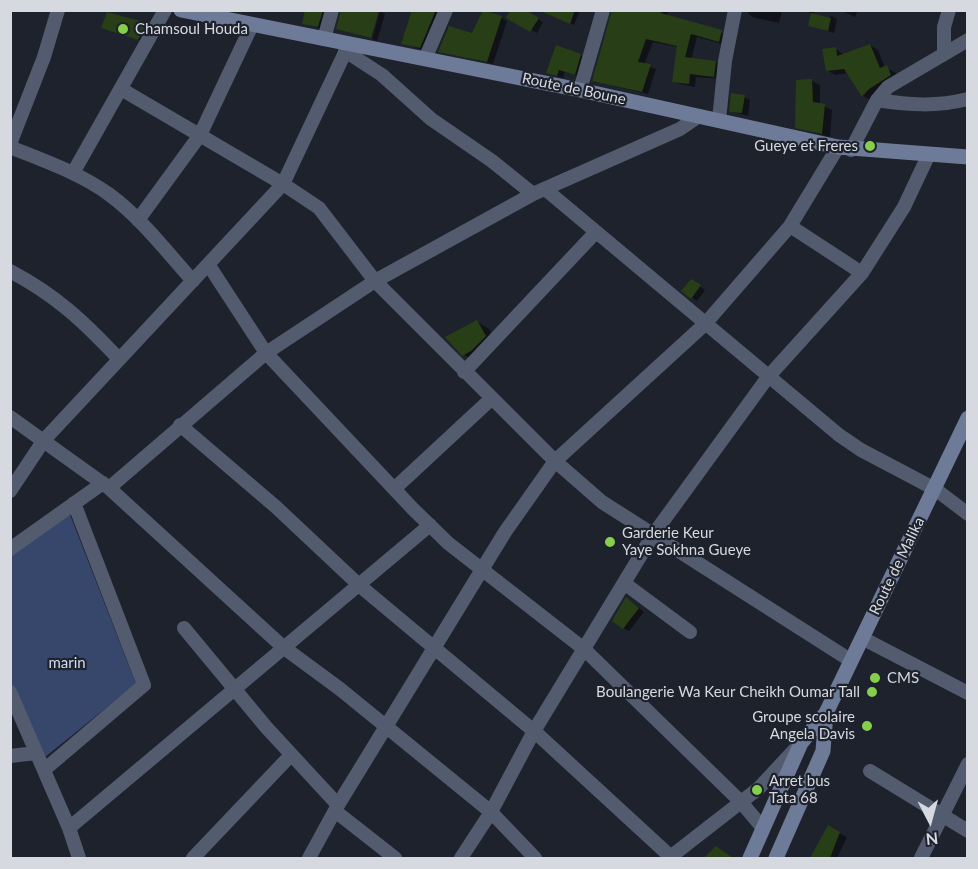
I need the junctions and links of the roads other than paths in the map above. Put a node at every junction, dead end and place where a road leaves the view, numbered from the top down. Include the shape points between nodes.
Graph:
1 (58, 10) edge
2 (165, 10) edge
3 (181, 10) edge
4 (332, 10) edge
5 (446, 10) edge
6 (603, 10) edge
7 (735, 10) edge
8 (948, 11) edge
9 (206, 13) edge
10 (252, 25) junction
11 (324, 39) junction
12 (968, 40) edge
13 (347, 48) junction
14 (944, 53) junction
15 (425, 59) junction
16 (121, 89) junction
17 (580, 90) junction
18 (968, 99) edge
19 (877, 100) junction
20 (699, 116) junction
21 (719, 120) junction
22 (200, 135) junction
23 (11, 142) edge
24 (844, 149) junction
25 (929, 154) junction
26 (968, 157) edge
27 (73, 173) junction
28 (283, 184) junction
29 (539, 192) junction
30 (138, 220) junction
31 (789, 226) junction
32 (595, 233) junction
33 (208, 264) junction
34 (10, 271) edge
35 (862, 273) junction
36 (193, 281) junction
37 (375, 281) junction
38 (705, 324) junction
39 (266, 353) junction
40 (119, 359) junction
41 (464, 372) junction
42 (768, 377) junction
43 (491, 399) junction
44 (10, 417) edge
45 (968, 418) edge
46 (180, 424) junction
47 (44, 440) junction
48 (555, 461) junction
49 (106, 486) junction
50 (394, 489) junction
51 (935, 489) junction
52 (10, 491) edge
53 (74, 503) junction
54 (968, 514) edge
55 (430, 525) junction
56 (653, 535) junction
57 (10, 549) edge
58 (483, 570) junction
59 (624, 583) junction
60 (359, 585) junction
61 (184, 628) dead end
62 (690, 632) dead end
63 (862, 638) junction
64 (283, 647) junction
65 (435, 648) junction
66 (584, 649) junction
67 (850, 660) junction
68 (234, 687) junction
69 (10, 692) edge
70 (967, 692) edge
71 (826, 712) junction
72 (387, 728) junction
73 (534, 731) junction
74 (801, 743) junction
75 (36, 753) junction
76 (291, 755) junction
77 (10, 756) edge
78 (968, 764) edge
79 (44, 770) junction
80 (870, 771) dead end
81 (741, 802) junction
82 (336, 808) junction
83 (491, 812) junction
84 (942, 815) junction
85 (762, 827) junction
86 (69, 828) junction
87 (968, 831) edge
88 (79, 858) edge
89 (193, 858) edge
90 (309, 858) edge
91 (395, 858) edge
92 (461, 858) edge
93 (535, 858) edge
94 (670, 858) edge
95 (750, 858) edge
96 (776, 858) edge
97 (921, 858) edge

1 - 23 street via 45,57
2 - 16 street
3 - 9 street, Route de Boune
4 - 11 street
5 - 15 street
6 - 17 street
7 - 21 street via 724,61
8 - 14 street
9 - 10 street, Route de Boune
10 - 11 street, Route de Boune
10 - 22 street
11 - 13 street, Route de Boune
12 - 14 street
13 - 15 street, Route de Boune
13 - 28 street
13 - 29 street via 431,119
14 - 19 street via 896,82
15 - 17 street, Route de Boune
16 - 22 street
16 - 27 street
17 - 20 street, Route de Boune
18 - 19 street via 929,106
19 - 24 street
20 - 21 street, Route de Boune
20 - 29 street via 680,129
21 - 24 street, Route de Boune
22 - 28 street
22 - 30 street
23 - 27 street
24 - 25 street, Route de Boune
24 - 31 street
25 - 26 street, Route de Boune
25 - 35 street via 904,207
27 - 30 street via 112,196
28 - 33 street
28 - 37 street via 327,215
29 - 32 street
29 - 37 street
30 - 36 street
31 - 35 street
31 - 38 street
32 - 38 street
32 - 41 street
33 - 36 street
33 - 39 street
34 - 40 street via 67,306
35 - 42 street
36 - 40 street
37 - 39 street
37 - 41 street
38 - 42 street
38 - 48 street
39 - 46 street
39 - 50 street
40 - 47 street
41 - 43 street
42 - 51 street via 861,450
42 - 56 street
43 - 48 street
43 - 50 street
44 - 47 street
45 - 51 street, Route de Malika
46 - 49 street
46 - 60 street
47 - 49 street
47 - 52 street
48 - 56 street via 602,502
48 - 58 street via 505,531
49 - 53 street
49 - 64 street
50 - 55 street
51 - 54 street
51 - 63 street, Route de Malika
53 - 57 street
53 - 79 street via 144,685
55 - 58 street
55 - 60 street
56 - 59 street
56 - 67 street
58 - 65 street
58 - 66 street
59 - 62 street
59 - 66 street
60 - 64 street
60 - 65 street
61 - 68 street
63 - 67 street, Route de Malika
63 - 70 street
64 - 68 street
64 - 72 street
65 - 72 street
65 - 73 street
66 - 73 street
66 - 81 street
67 - 71 street, Route de Malika
68 - 76 street
68 - 86 street
69 - 75 street
71 - 74 street, Route de Malika
71 - 96 street, Route de Malika via 823,751
72 - 82 street
72 - 83 street
73 - 83 street
73 - 94 street
74 - 81 street
74 - 85 street, Route de Malika
75 - 77 street
75 - 79 street
76 - 82 street
76 - 89 street
78 - 84 street
79 - 86 street
80 - 84 street
81 - 85 street
81 - 94 street
82 - 90 street
82 - 91 street
83 - 92 street
83 - 93 street
84 - 87 street
84 - 97 street
85 - 95 street, Route de Malika
86 - 88 street

